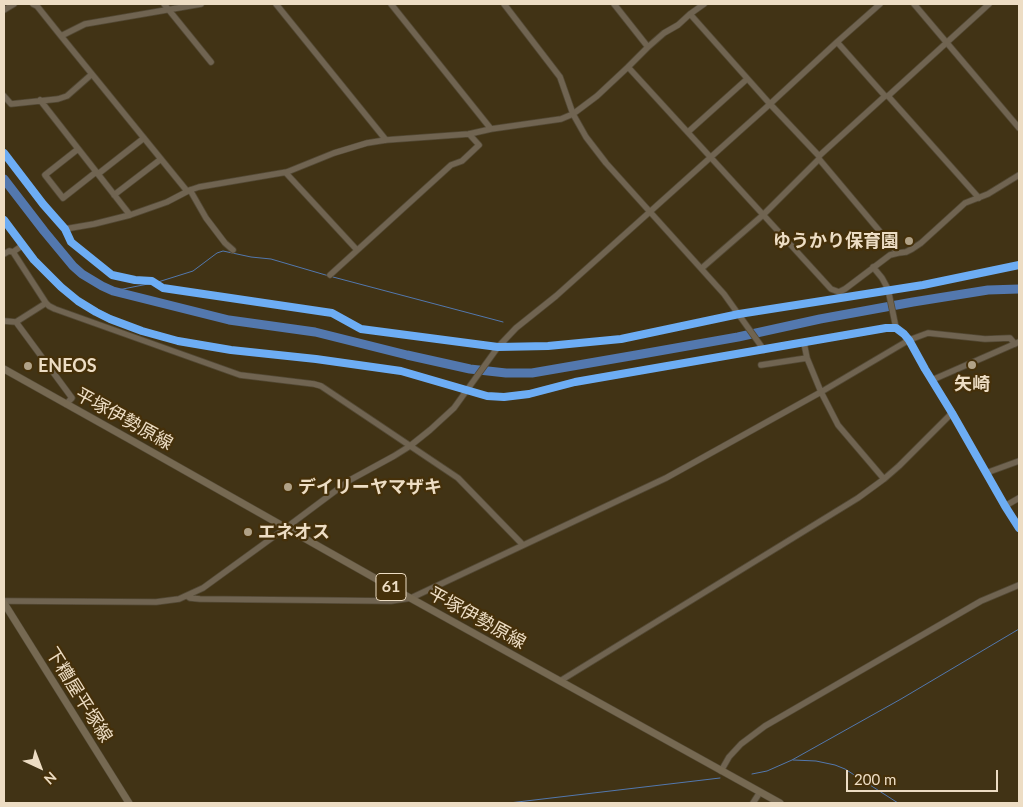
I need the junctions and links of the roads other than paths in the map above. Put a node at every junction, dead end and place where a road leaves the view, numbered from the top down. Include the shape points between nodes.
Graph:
1 (14, 4) edge
2 (33, 4) edge
3 (164, 4) edge
4 (201, 4) edge
5 (276, 4) edge
6 (390, 4) edge
7 (504, 4) edge
8 (614, 4) edge
9 (704, 4) edge
10 (880, 4) edge
11 (914, 4) edge
12 (989, 4) edge
13 (4, 10) edge
14 (169, 10) junction
15 (690, 14) junction
16 (61, 36) junction
17 (837, 42) junction
18 (946, 43) junction
19 (648, 47) junction
20 (211, 62) dead end
21 (628, 67) junction
22 (92, 74) junction
23 (747, 79) junction
24 (4, 96) edge
25 (887, 96) junction
26 (40, 100) junction
27 (770, 104) junction
28 (573, 114) junction
29 (1019, 128) edge
30 (491, 130) junction
31 (688, 132) junction
32 (469, 134) junction
33 (144, 138) junction
34 (386, 140) junction
35 (78, 149) junction
36 (711, 158) junction
37 (819, 158) junction
38 (161, 159) junction
39 (97, 173) junction
40 (286, 173) junction
41 (1019, 175) edge
42 (188, 190) junction
43 (114, 195) junction
44 (979, 198) junction
45 (650, 212) junction
46 (130, 215) junction
47 (763, 215) junction
48 (4, 220) edge
49 (66, 229) dead end
50 (22, 245) junction
51 (233, 250) dead end
52 (357, 250) junction
53 (13, 252) junction
54 (898, 252) junction
55 (4, 254) edge
56 (873, 267) junction
57 (702, 268) junction
58 (330, 275) dead end
59 (46, 304) junction
60 (4, 321) edge
61 (16, 322) junction
62 (896, 328) junction
63 (909, 340) junction
64 (804, 343) junction
65 (1017, 343) edge
66 (762, 348) junction
67 (807, 358) junction
68 (761, 365) dead end
69 (4, 369) edge
70 (932, 380) junction
71 (468, 390) junction
72 (821, 392) junction
73 (66, 404) junction
74 (952, 413) junction
75 (410, 446) junction
76 (1019, 461) edge
77 (986, 473) junction
78 (884, 479) junction
79 (1019, 498) edge
80 (1005, 506) junction
81 (287, 527) junction
82 (1019, 528) edge
83 (523, 545) junction
84 (1019, 585) edge
85 (187, 596) junction
86 (411, 598) junction
87 (4, 602) edge
88 (560, 681) junction
89 (720, 771) junction
90 (760, 792) junction
91 (129, 803) edge
92 (753, 803) edge
93 (780, 803) edge

1 - 13 street
2 - 16 street
3 - 14 street
4 - 14 street
5 - 34 street
6 - 30 street
7 - 28 street via 560,77
8 - 19 street
9 - 15 street
10 - 17 street
11 - 18 street
12 - 18 street
14 - 16 street via 85,24
14 - 20 street
15 - 19 street
15 - 23 street
16 - 22 street
17 - 25 street
17 - 27 street
18 - 25 street
18 - 29 street
19 - 21 street
21 - 28 street
21 - 31 street
22 - 26 street via 67,96
22 - 33 street
23 - 27 street
23 - 31 street
24 - 26 street via 11,104
25 - 37 street
25 - 44 street
26 - 35 street
27 - 36 street
27 - 37 street
28 - 30 street via 561,119
28 - 45 street via 606,163
30 - 32 street
31 - 36 street
32 - 34 street
32 - 52 street via 480,145 462,161 451,165
33 - 38 street
33 - 39 street
34 - 40 street via 355,146
35 - 39 street
35 - 39 street via 45,175 64,198
36 - 45 street
36 - 47 street
37 - 47 street
37 - 54 street
38 - 42 street
38 - 43 street
39 - 43 street
40 - 42 street
40 - 52 street
41 - 44 street
42 - 46 street via 167,202
42 - 51 street
43 - 46 street
44 - 54 street via 965,203 922,243 906,252
45 - 57 street
45 - 71 street via 516,328
46 - 49 street
47 - 56 street via 832,289 839,292 845,289
47 - 57 street
48 - 50 street
50 - 53 street
50 - 71 street via 46,274 78,301 103,316 142,331 178,342 231,350 401,370
52 - 58 street
53 - 55 street
53 - 59 street
54 - 56 street
56 - 62 street via 888,289
57 - 66 street
59 - 61 street
59 - 75 street via 240,375 322,386
60 - 61 street
61 - 73 street via 72,398
62 - 63 street
62 - 64 street
63 - 65 street via 928,333 985,339 1010,338
63 - 70 street
63 - 72 street
64 - 66 street
64 - 67 street
65 - 70 street
66 - 71 street via 576,382 518,396 487,396
67 - 68 street
67 - 72 street
69 - 73 main road, 平塚伊勢原線 / 61
70 - 74 street
71 - 75 street via 454,408
72 - 78 street via 838,425
72 - 83 street via 666,478
73 - 81 main road, 平塚伊勢原線 / 61
74 - 77 street
74 - 78 street
75 - 81 street via 350,480
75 - 83 street via 458,478
76 - 77 street
77 - 80 street
78 - 88 street
79 - 80 street
80 - 82 street
81 - 85 street via 203,588
81 - 86 main road, 平塚伊勢原線 / 61
83 - 86 street
84 - 89 street via 982,601 765,726 741,744
85 - 86 street via 391,601
85 - 87 street via 156,602
86 - 88 main road, 平塚伊勢原線 / 61
87 - 91 main road, 下糟屋平塚線
88 - 89 main road, 平塚伊勢原線 / 61
89 - 90 main road, 平塚伊勢原線 / 61
90 - 92 street
90 - 93 main road, 平塚伊勢原線 / 61

